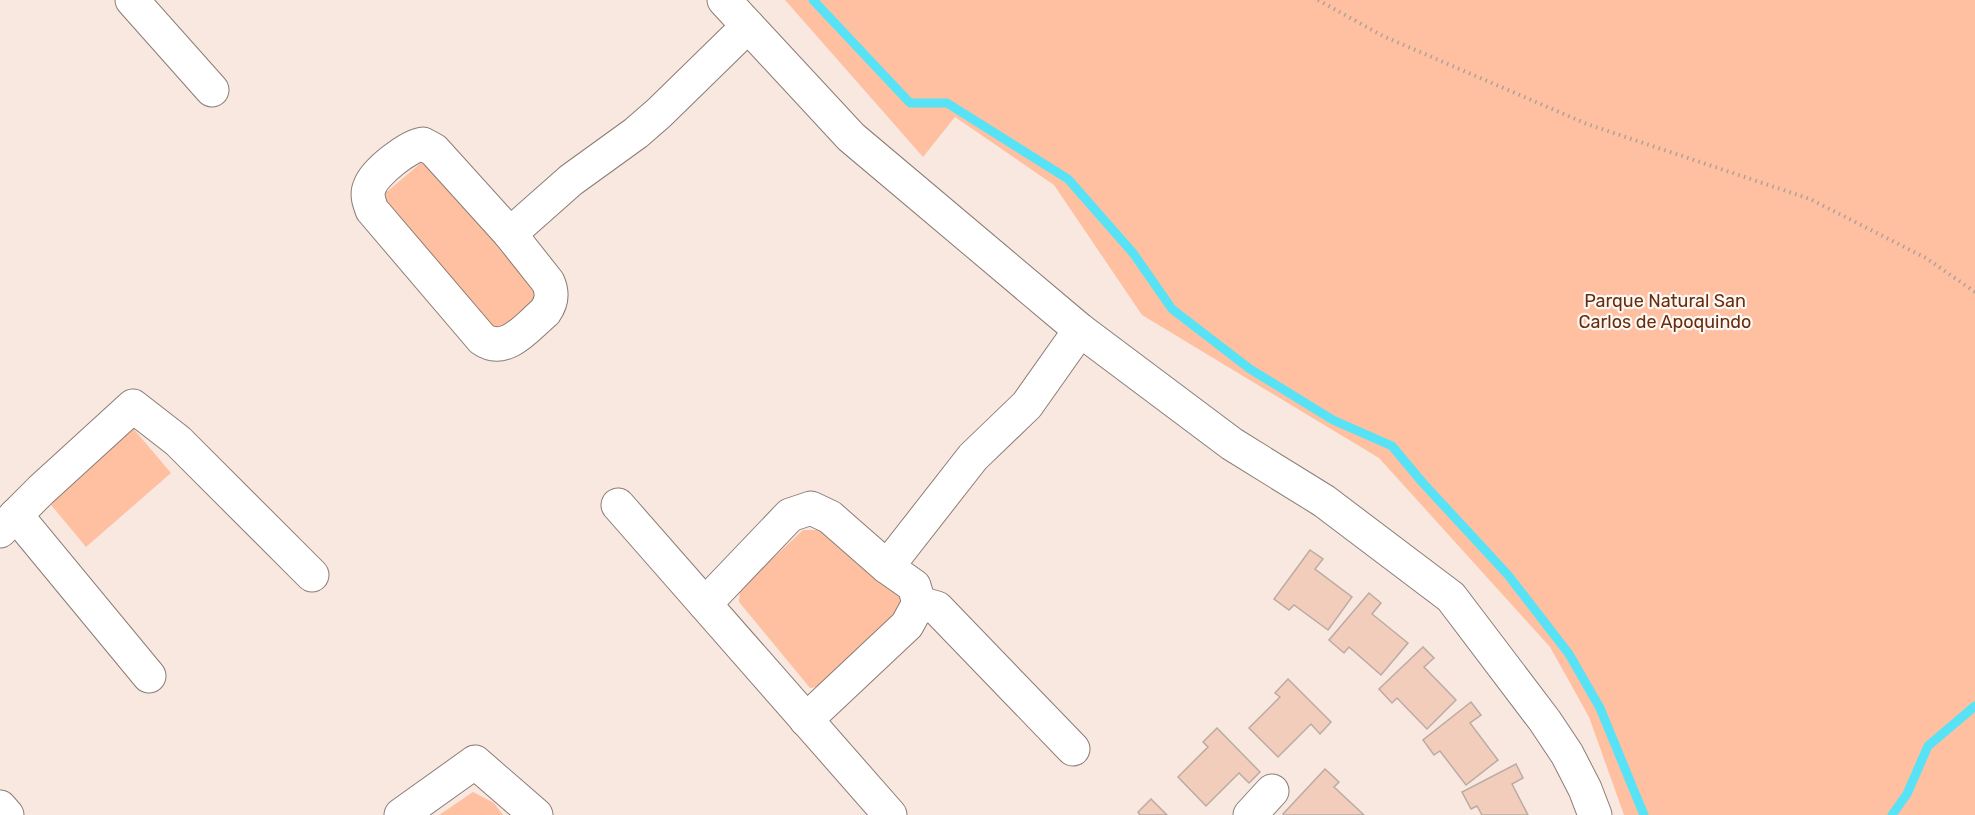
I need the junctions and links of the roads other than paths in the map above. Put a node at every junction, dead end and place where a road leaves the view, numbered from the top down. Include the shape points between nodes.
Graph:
1 (132, 0) edge
2 (724, 0) edge
3 (748, 26) junction
4 (212, 90) dead end
5 (510, 234) junction
6 (1080, 330) junction
7 (618, 505) dead end
8 (8, 523) edge
9 (887, 567) junction
10 (312, 575) dead end
11 (919, 603) junction
12 (705, 604) junction
13 (149, 676) dead end
14 (806, 720) junction
15 (1073, 749) dead end
16 (1272, 791) dead end
17 (0, 807) edge
18 (7, 815) edge
19 (401, 815) edge
20 (536, 815) edge
21 (890, 815) edge
22 (1250, 815) edge
23 (1595, 815) edge

1 - 4 street
2 - 3 street
3 - 5 street via 659,113 571,180
3 - 6 street via 851,137
5 - 5 street via 428,146 408,149 370,186 372,210 482,339 494,345 508,344 546,312 551,298 548,282
6 - 9 street via 1027,405 973,457
6 - 23 street via 1232,444 1324,501 1451,597 1567,754
7 - 12 street
8 - 10 street via 133,406 178,441
8 - 13 street
9 - 11 street via 914,586
9 - 12 street via 830,517 811,508 790,515
11 - 14 street via 907,626
11 - 15 street via 937,608
12 - 14 street
14 - 21 street
16 - 22 street
17 - 18 street
19 - 20 street via 475,762

